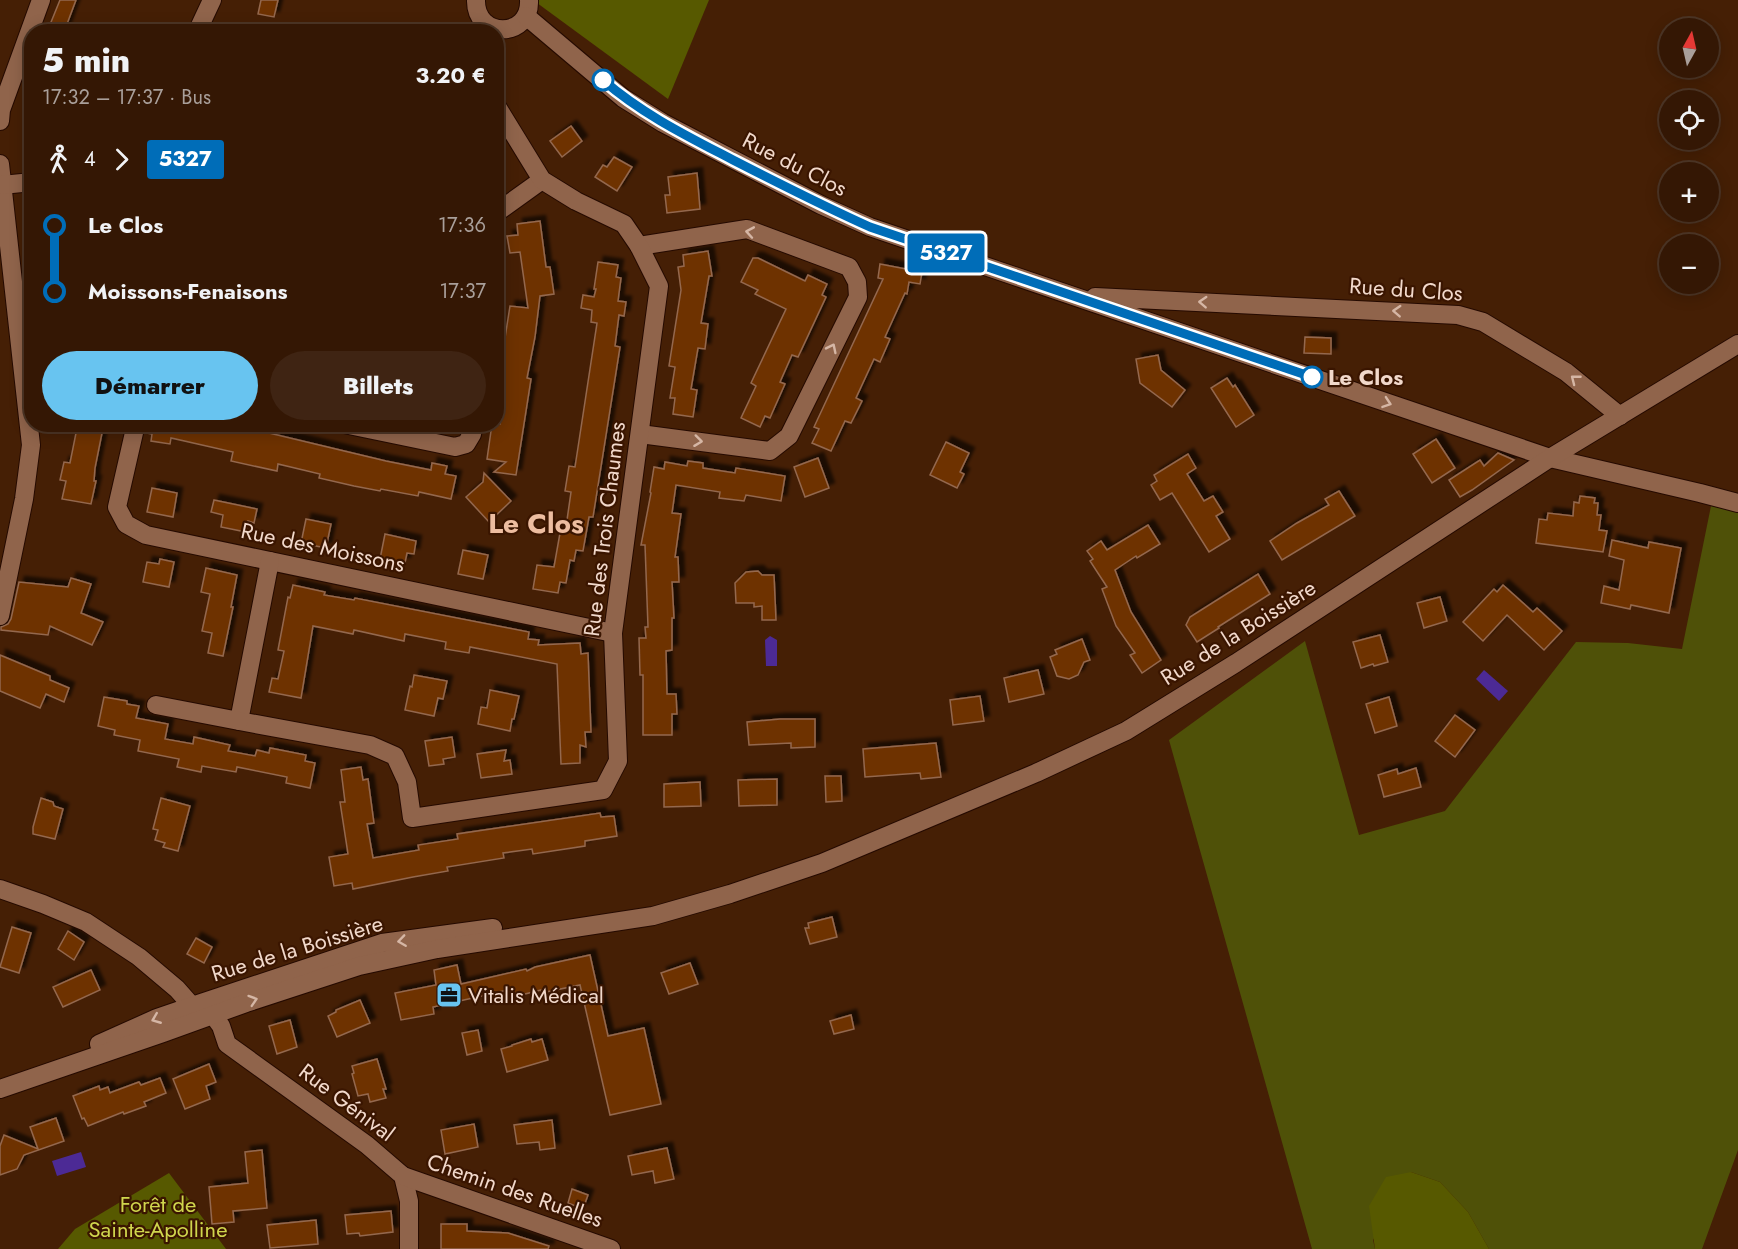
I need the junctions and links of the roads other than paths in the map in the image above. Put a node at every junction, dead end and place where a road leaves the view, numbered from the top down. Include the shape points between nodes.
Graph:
1 (41, 0) edge
2 (212, 0) edge
3 (476, 0) edge
4 (528, 8) edge
5 (32, 24) edge
6 (201, 24) edge
7 (485, 24) edge
8 (504, 30) edge
9 (24, 47) edge
10 (504, 118) edge
11 (0, 121) edge
12 (0, 164) edge
13 (542, 180) junction
14 (24, 183) edge
15 (2, 184) junction
16 (504, 207) edge
17 (639, 246) junction
18 (1073, 296) junction
19 (1157, 300) junction
20 (1150, 322) junction
21 (1738, 344) edge
22 (24, 383) edge
23 (1620, 416) junction
24 (29, 432) edge
25 (134, 432) edge
26 (383, 432) edge
27 (472, 432) edge
28 (640, 434) junction
29 (1550, 458) junction
30 (1738, 504) edge
31 (270, 561) junction
32 (0, 616) edge
33 (613, 633) junction
34 (156, 705) dead end
35 (239, 721) junction
36 (0, 889) edge
37 (730, 894) junction
38 (192, 1006) junction
39 (213, 1014) junction
40 (0, 1088) edge
41 (403, 1176) junction
42 (409, 1249) edge
43 (611, 1249) edge

1 - 5 street
2 - 6 street
3 - 7 street
4 - 8 street via 521,23
4 - 18 street, Rue du Clos via 623,98 663,123 870,227
9 - 11 street
10 - 13 street, Rue des Trois Chaumes
12 - 15 street
13 - 16 street
13 - 17 street, Rue des Trois Chaumes via 624,224
14 - 15 street
15 - 22 street
17 - 28 street, Rue des Trois Chaumes via 660,286
28 -> 17 street via 770,451 789,436 858,297 857,282 849,267 747,229
18 - 19 street, Rue du Clos
18 - 20 street, Rue du Clos
19 - 20 street via 1149,311
23 -> 19 street, Rue du Clos via 1566,372 1483,322 1458,315
20 -> 29 street, Rue du Clos
21 - 23 street, Rue de la Boissière
23 - 29 street, Rue de la Boissière
24 - 32 street via 24,499
25 - 31 street, Rue des Moissons via 117,507 126,524 147,535
26 - 27 street via 455,447 466,444
28 - 33 street, Rue des Trois Chaumes
29 - 30 street, Rue du Clos
29 - 37 street, Rue de la Boissière via 1126,731 822,863
31 - 33 street, Rue des Moissons
31 - 35 street
33 - 35 street, Rue des Trois Chaumes via 618,761 603,790 412,818 407,782 395,756 370,745
34 - 35 street, Rue des Trois Chaumes
36 - 38 street via 86,922 139,957
37 -> 38 street, Rue de la Boissière via 382,944
39 -> 37 street, Rue de la Boissière via 359,966 437,949 653,916
38 - 39 street
38 -> 40 street, Rue de la Boissière
39 - 40 street, Rue de la Boissière
39 - 41 street, Rue Génival via 227,1044 367,1145
41 - 42 street via 409,1201
41 - 43 street, Chemin des Ruelles

